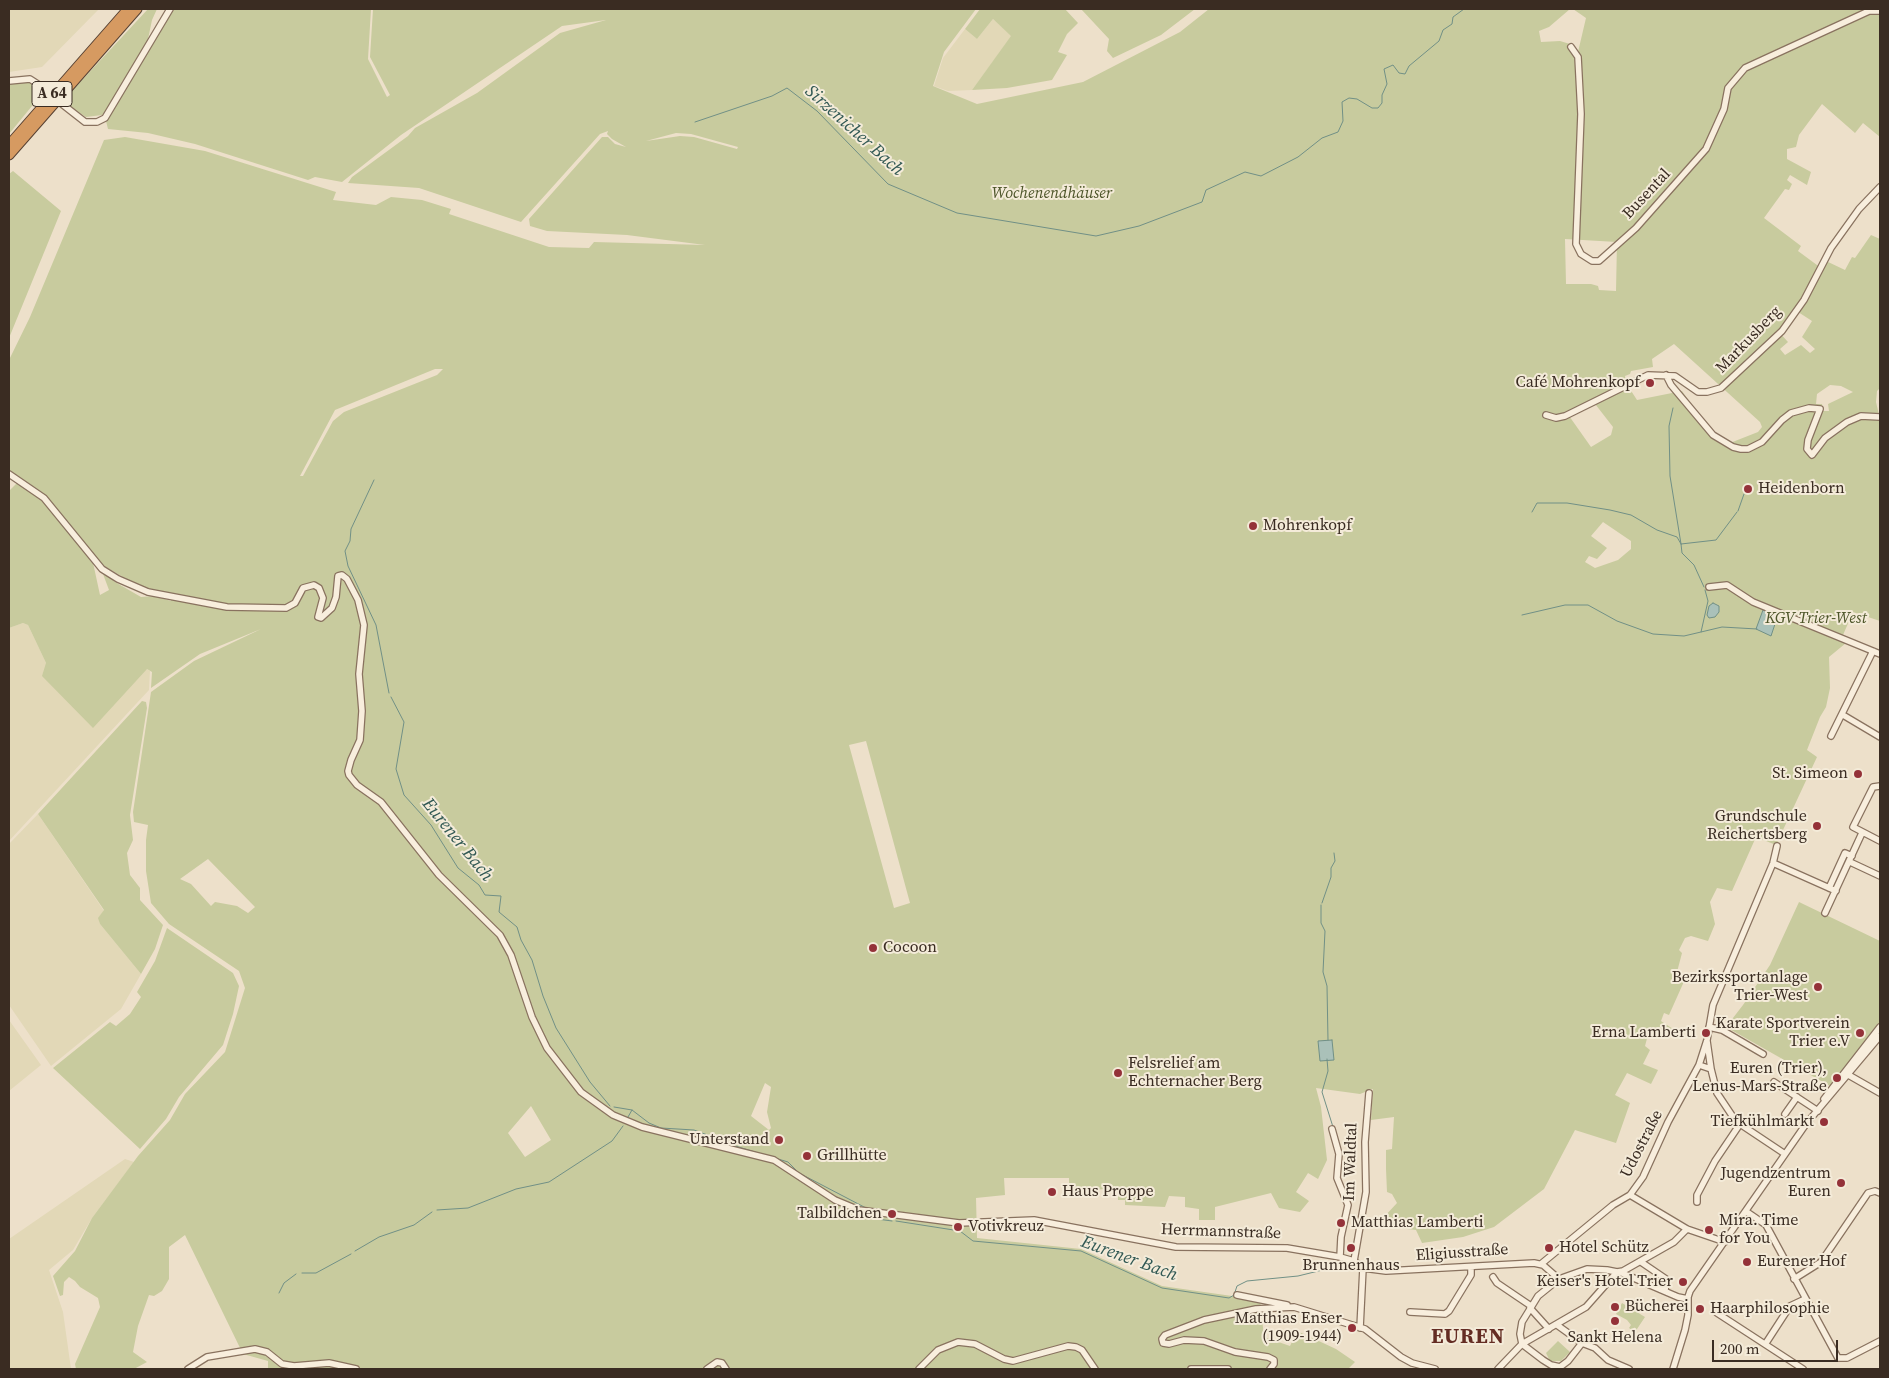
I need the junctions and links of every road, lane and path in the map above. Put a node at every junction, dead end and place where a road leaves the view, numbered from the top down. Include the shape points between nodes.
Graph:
1 (128, 9) edge
2 (137, 9) edge
3 (170, 9) edge
4 (1880, 11) edge
5 (1571, 47) dead end
6 (9, 81) edge
7 (44, 88) dead end
8 (62, 104) dead end
9 (9, 145) edge
10 (9, 155) edge
11 (1880, 187) edge
12 (1666, 375) junction
13 (1546, 415) dead end
14 (1880, 417) edge
15 (9, 474) edge
16 (1710, 587) dead end
17 (1873, 651) junction
18 (1880, 654) edge
19 (1843, 715) junction
20 (1831, 736) dead end
21 (1880, 736) edge
22 (1880, 786) edge
23 (1862, 833) junction
24 (1880, 841) edge
25 (1777, 846) dead end
26 (1851, 859) junction
27 (1773, 863) junction
28 (1880, 876) edge
29 (1829, 888) junction
30 (1836, 891) junction
31 (1825, 913) dead end
32 (1880, 1027) edge
33 (1709, 1028) junction
34 (1880, 1036) edge
35 (1707, 1040) junction
36 (1763, 1054) dead end
37 (1699, 1065) junction
38 (1711, 1068) junction
39 (1846, 1074) junction
40 (1774, 1082) dead end
41 (1369, 1093) dead end
42 (1880, 1093) edge
43 (1797, 1097) junction
44 (1820, 1109) junction
45 (1785, 1114) dead end
46 (1740, 1124) junction
47 (1332, 1129) dead end
48 (1785, 1154) junction
49 (1880, 1193) edge
50 (1630, 1195) junction
51 (1697, 1202) dead end
52 (1747, 1212) junction
53 (1687, 1229) junction
54 (1725, 1242) junction
55 (1340, 1257) junction
56 (1354, 1261) junction
57 (1641, 1262) junction
58 (1541, 1264) junction
59 (1362, 1268) junction
60 (1471, 1268) junction
61 (1617, 1272) junction
62 (1494, 1277) dead end
63 (1794, 1278) junction
64 (1559, 1279) junction
65 (1665, 1291) junction
66 (1237, 1295) dead end
67 (1688, 1299) junction
68 (1805, 1299) junction
69 (1294, 1307) junction
70 (1531, 1307) junction
71 (1410, 1312) dead end
72 (1717, 1312) dead end
73 (1557, 1325) junction
74 (1360, 1328) junction
75 (1549, 1329) junction
76 (1880, 1341) edge
77 (1582, 1343) junction
78 (1766, 1343) junction
79 (1522, 1344) junction
80 (1422, 1368) edge
81 (1619, 1368) edge
82 (188, 1369) edge
83 (356, 1369) edge
84 (706, 1369) edge
85 (726, 1369) edge
86 (919, 1369) edge
87 (1095, 1369) edge
88 (1191, 1369) edge
89 (1228, 1369) edge
90 (1270, 1369) edge
91 (1435, 1369) edge
92 (1498, 1369) edge
93 (1629, 1369) edge
94 (1673, 1369) edge
95 (1804, 1369) edge

1 - 9 highway, A 64
2 - 10 highway, A 64
3 - 8 street via 104,118 85,122
4 - 5 street, Busental via 1869,11 1744,68 1728,88 1724,109 1706,149 1636,228 1599,261 1592,261 1581,254 1576,244 1581,114 1578,57
6 - 7 street via 30,79
11 - 12 street, Markusberg via 1859,209 1831,248 1804,300 1782,331 1725,385 1716,391 1698,392 1675,376
12 - 13 street via 1648,375 1565,416
12 - 14 street via 1712,436 1741,449 1762,442 1791,413 1809,408 1820,409 1808,440 1807,449 1812,455 1825,438 1847,422 1861,416
15 - 55 street, Herrmannstraße via 44,498 102,569 148,592 227,606 286,608 296,603 303,588 314,584 323,598 318,617 321,618 332,608 338,576 347,579 358,600 364,625 359,674 360,740 351,760 349,775 381,802 439,875 500,935 511,955 541,1037 580,1092 598,1107 642,1127 774,1160 835,1200 859,1210 959,1223 1034,1220 1170,1246 1280,1247
16 - 17 street via 1727,585 1753,602
17 - 18 street
17 - 19 street
19 - 20 street
19 - 21 street
22 - 23 street via 1873,787 1852,827
23 - 24 street
23 - 26 street
25 - 27 street, Udostraße
26 - 28 street
26 - 29 street via 1846,853
26 - 30 street
27 - 29 street
27 - 33 street, Udostraße via 1713,1005
29 - 30 street
30 - 31 street
32 - 39 street
33 - 35 street, Udostraße
33 - 36 street via 1723,1028
34 - 39 street
35 - 37 street, Udostraße
35 - 38 street
37 - 38 street
37 - 50 street, Udostraße via 1643,1177
38 - 46 street via 1717,1093
39 - 42 street
39 - 44 street
40 - 43 street
41 - 56 street, Im Waldtal via 1365,1142 1366,1192
43 - 44 street
43 - 45 street
44 - 48 street
46 - 48 street
46 - 51 street via 1714,1161 1697,1195
47 - 55 street via 1339,1154 1338,1178 1348,1205
48 - 52 street
49 - 63 street via 1868,1193 1821,1262
50 - 53 street
50 - 58 street, Udostraße via 1613,1205
52 - 54 street
52 - 63 street via 1766,1225
53 - 54 street
53 - 57 street via 1674,1242
54 - 67 street via 1690,1291
55 - 56 street, Herrmannstraße
56 - 59 street, Herrmannstraße
57 - 61 street
57 - 65 street via 1666,1279
58 - 60 street, Eligiusstraße
58 - 64 street
59 - 60 street, Eligiusstraße via 1403,1271
59 - 74 street
60 - 71 street via 1471,1275 1450,1312
61 - 64 street via 1588,1269
61 - 65 street
61 - 73 street via 1586,1307
62 - 70 street via 1497,1283
63 - 68 street
64 - 70 street via 1538,1296
65 - 67 street
66 - 69 street
67 - 94 street via 1685,1330
68 - 76 street via 1838,1358 1847,1358
68 - 78 street via 1790,1306
69 - 74 street
69 - 90 street via 1256,1309 1204,1320 1165,1335 1162,1340 1169,1344 1184,1340 1204,1341 1235,1352 1268,1357 1274,1364
70 - 75 street
70 - 79 street via 1520,1327
72 - 78 street
73 - 75 street
73 - 77 street
74 - 80 street via 1392,1352
75 - 79 street
77 - 79 street via 1560,1367 1551,1366
77 - 81 street via 1595,1348
78 - 95 street
79 - 92 street
80 - 91 street
81 - 93 street
82 - 83 street via 207,1357 255,1349 267,1352 282,1364 329,1363
84 - 85 street via 717,1362
86 - 87 street via 938,1350 958,1342 976,1344 1004,1360 1013,1361 1068,1346 1076,1347 1082,1350
88 - 89 street

